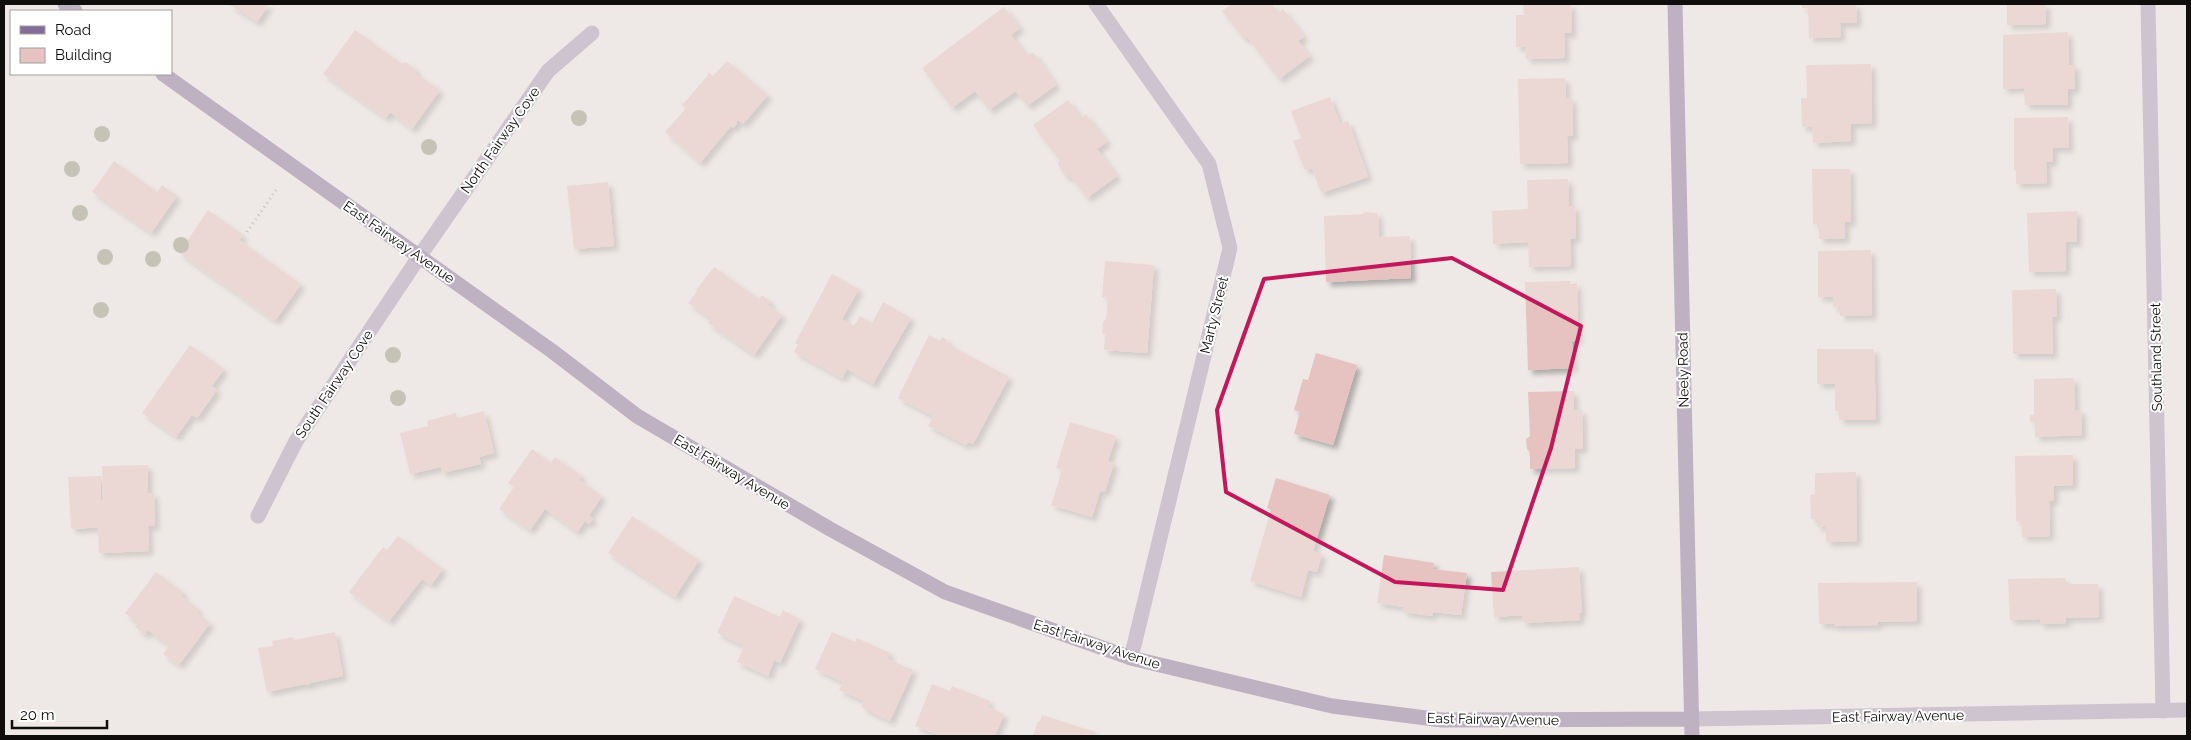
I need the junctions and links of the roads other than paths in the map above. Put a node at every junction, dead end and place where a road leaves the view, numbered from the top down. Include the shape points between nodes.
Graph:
1 (1096, 4) edge
2 (1675, 4) edge
3 (2148, 4) edge
4 (592, 33) dead end
5 (164, 75) edge
6 (419, 257) junction
7 (258, 516) dead end
8 (1131, 658) junction
9 (2187, 710) edge
10 (2163, 711) junction
11 (1691, 719) junction
12 (1692, 736) edge

1 - 8 street, Marty Street via 1209,164 1230,248
2 - 11 street, Neely Road
3 - 10 street, Southland Street
4 - 6 street, North Fairway Cove via 548,72
5 - 6 street, East Fairway Avenue
6 - 7 street, South Fairway Cove via 296,441
6 - 8 street, East Fairway Avenue via 637,416 830,530 945,592
8 - 11 street, East Fairway Avenue via 1332,706 1442,720
9 - 10 street, East Fairway Avenue
10 - 11 street, East Fairway Avenue
11 - 12 street, Neely Road

